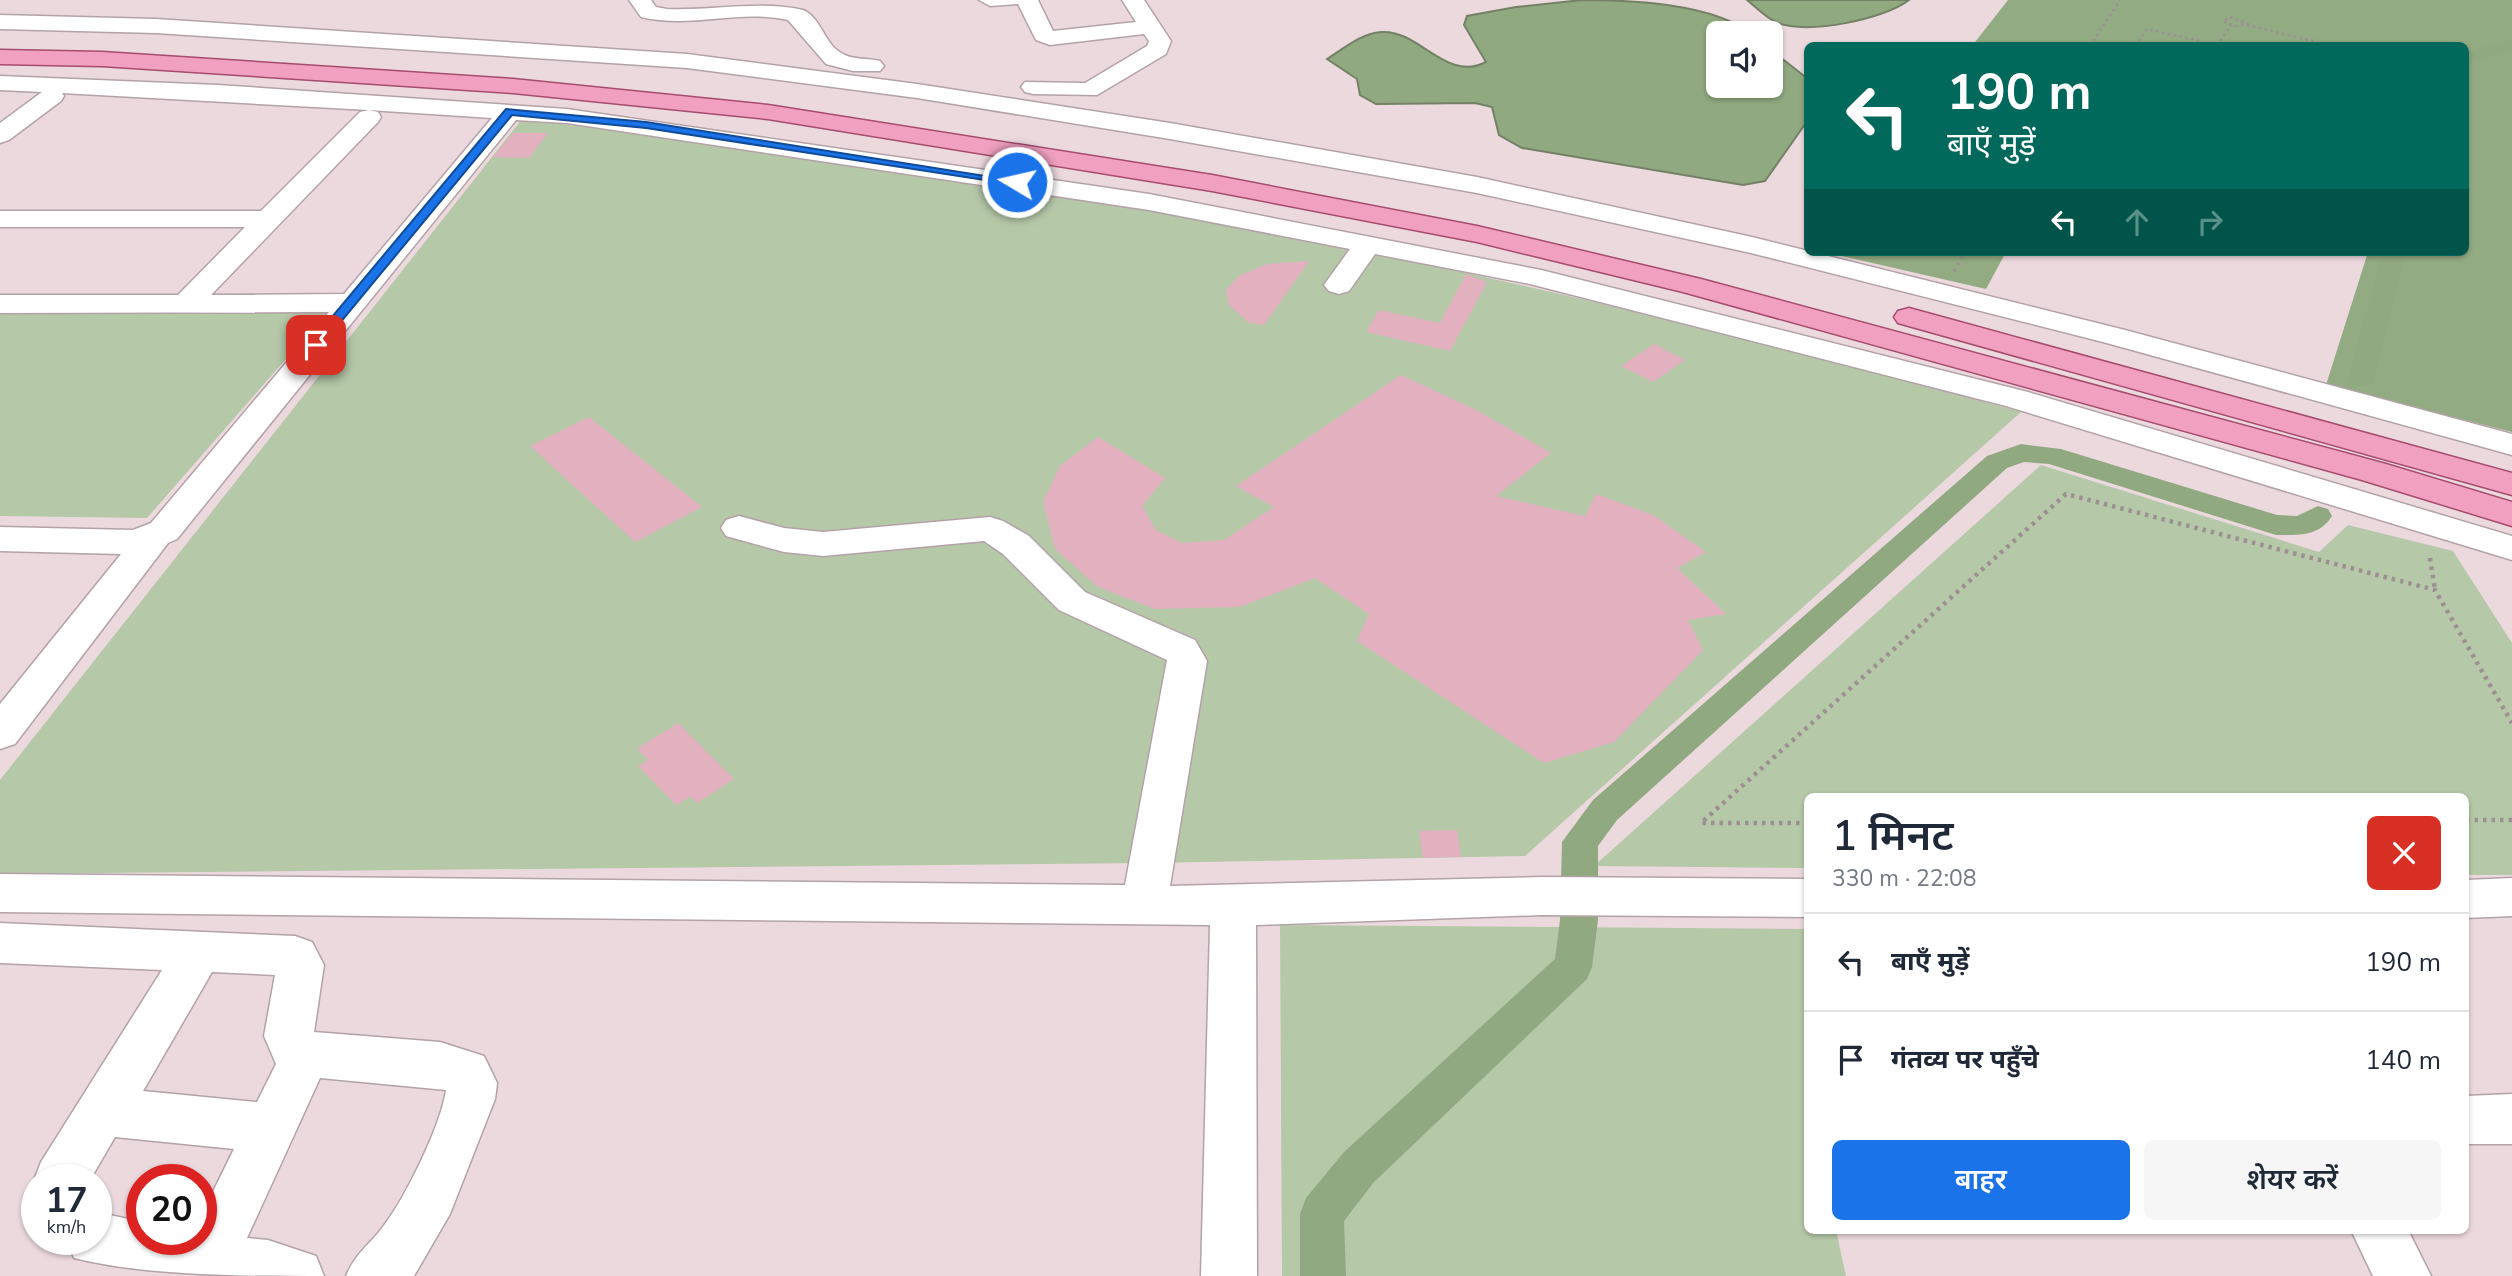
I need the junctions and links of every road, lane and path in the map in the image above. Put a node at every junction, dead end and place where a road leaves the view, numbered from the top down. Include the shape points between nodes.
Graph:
1 (120, 0) edge
2 (640, 0) edge
3 (990, 0) edge
4 (1010, 0) edge
5 (1027, 0) edge
6 (1133, 0) edge
7 (2120, 0) edge
8 (180, 7) dead end
9 (0, 22) edge
10 (88, 24) junction
11 (2231, 25) junction
12 (2247, 25) junction
13 (156, 26) junction
14 (1151, 27) junction
15 (0, 40) edge
16 (2094, 42) edge
17 (2139, 42) edge
18 (2199, 42) edge
19 (2220, 42) edge
20 (2317, 42) edge
21 (134, 44) junction
22 (0, 57) edge
23 (0, 83) edge
24 (975, 91) junction
25 (52, 96) dead end
26 (674, 102) junction
27 (510, 112) junction
28 (369, 117) dead end
29 (646, 125) junction
30 (0, 135) edge
31 (0, 219) edge
32 (269, 219) junction
33 (1367, 245) junction
34 (1339, 285) dead end
35 (349, 303) junction
36 (0, 304) edge
37 (184, 305) junction
38 (2512, 445) edge
39 (2512, 484) edge
40 (2512, 514) edge
41 (739, 528) dead end
42 (153, 538) junction
43 (8, 547) edge
44 (2512, 548) edge
45 (2430, 558) dead end
46 (2435, 590) junction
47 (2512, 723) edge
48 (0, 733) edge
49 (2469, 820) edge
50 (2512, 820) edge
51 (1804, 823) edge
52 (0, 893) edge
53 (2512, 897) edge
54 (1804, 898) edge
55 (2469, 899) edge
56 (1144, 905) junction
57 (1233, 906) junction
58 (0, 943) edge
59 (200, 951) junction
60 (306, 1055) junction
61 (102, 1111) junction
62 (2512, 1119) edge
63 (2469, 1120) edge
64 (271, 1128) junction
65 (70, 1164) edge
66 (2380, 1234) edge
67 (112, 1243) edge
68 (222, 1269) edge
69 (296, 1276) edge
70 (374, 1276) edge
71 (1229, 1276) edge
72 (2403, 1276) edge

1 - 10 street
2 - 24 street via 649,12 666,15 748,9 795,15 838,61 978,79
3 - 4 street
5 - 14 street via 1044,35 1050,38
6 - 14 street
7 - 16 path
8 - 13 street
9 - 10 street
10 - 13 street
11 - 12 path
11 - 12 path via 2223,19 2238,18
11 - 19 path
12 - 20 path
13 - 21 street
13 - 24 street via 687,61
14 - 24 street via 1160,41 1158,49 1096,88
15 - 21 main road
17 - 18 path via 2147,29
21 - 39 main road via 536,68 794,95 1504,215 1876,309
22 - 26 main road via 300,71
23 - 27 street
24 - 38 street via 1477,185 1752,245 2114,336
25 - 30 street
26 - 29 main road
26 - 40 main road via 972,143 1477,234 1691,285
27 - 29 street
27 - 35 street
28 - 32 street
29 - 33 street via 1149,202
31 - 32 street
32 - 37 street
33 - 34 street
33 - 44 street via 1531,276 2017,399
35 - 37 street
35 - 42 street via 164,531
36 - 37 street
41 - 56 street via 823,544 990,529 1016,545 1072,601 1181,650 1187,661 1184,685
42 - 43 street
42 - 48 street
45 - 46 path
46 - 47 path
46 - 51 path via 2066,494 1701,823
49 - 50 path
52 - 56 street
53 - 55 street
54 - 57 street via 1542,896
56 - 57 street
57 - 71 street
58 - 59 street
59 - 60 street via 295,957 300,965 289,1036 295,1049
59 - 61 street
60 - 64 street
60 - 70 street via 440,1065 471,1077 470,1099 413,1232 399,1254
61 - 64 street
61 - 65 street
62 - 63 street
64 - 68 street
66 - 72 street
67 - 68 street
68 - 69 street via 250,1264

